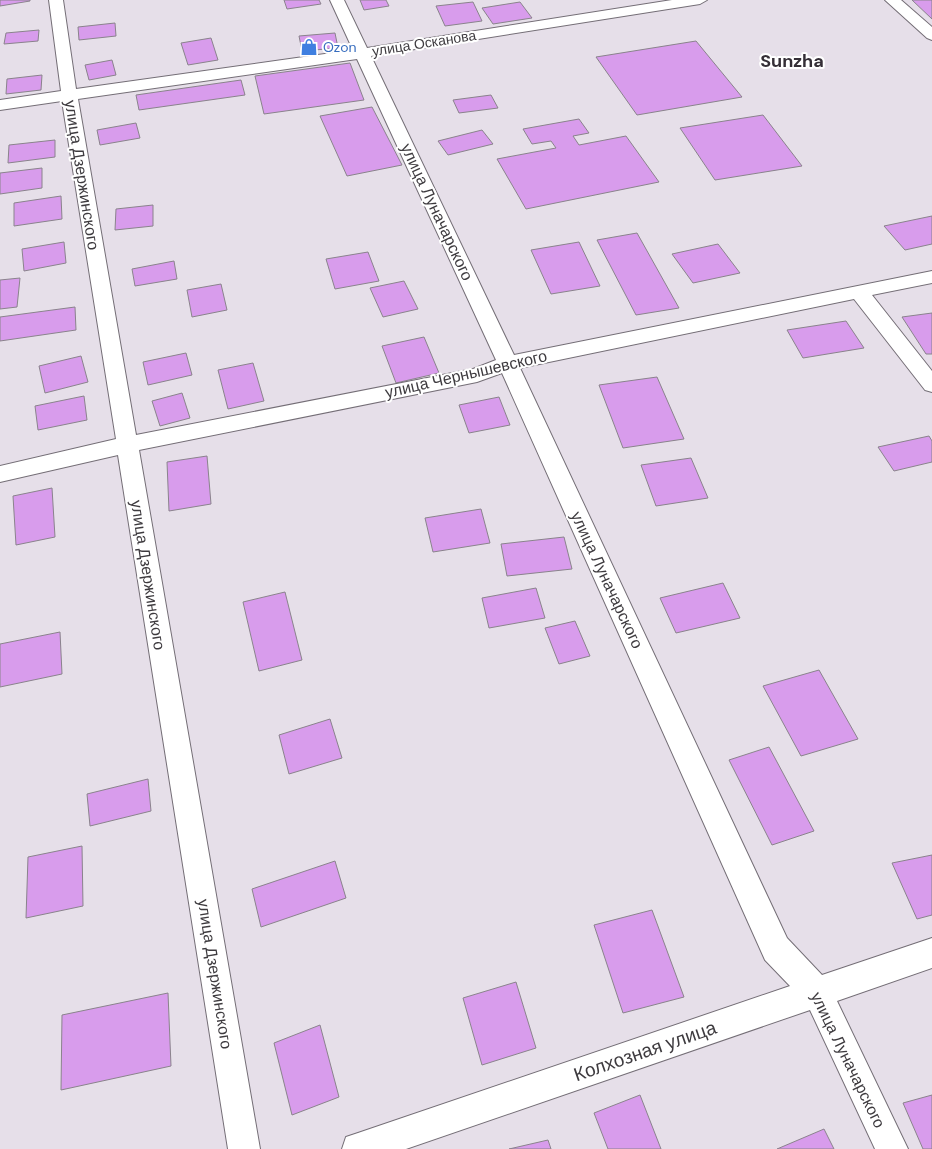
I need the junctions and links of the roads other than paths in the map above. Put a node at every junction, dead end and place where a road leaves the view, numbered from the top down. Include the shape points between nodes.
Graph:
1 (56, 0) edge
2 (337, 0) edge
3 (700, 0) edge
4 (892, 0) edge
5 (624, 6) edge
6 (932, 36) edge
7 (363, 53) junction
8 (69, 94) junction
9 (0, 104) edge
10 (932, 277) edge
11 (860, 293) junction
12 (508, 363) junction
13 (932, 385) edge
14 (126, 445) junction
15 (0, 474) edge
16 (932, 953) edge
17 (817, 992) junction
18 (244, 1149) edge
19 (358, 1149) edge
20 (892, 1149) edge

1 - 8 street, улица Дзержинского
2 - 7 street, улица Луначарского
3 - 5 street, улица Осканова
4 - 6 street
5 - 7 street, улица Осканова
7 - 8 street, улица Осканова
7 - 12 street, улица Луначарского
8 - 9 street, улица Осканова
8 - 14 street, улица Дзержинского
10 - 11 street, улица Чернышевского
11 - 12 street, улица Чернышевского
11 - 13 street
12 - 14 street, улица Чернышевского via 477,375
12 - 17 street, улица Луначарского via 776,949
14 - 15 street, улица Чернышевского
14 - 18 street, улица Дзержинского
16 - 17 street, Колхозная улица
17 - 19 street, Колхозная улица
17 - 20 street, улица Луначарского

